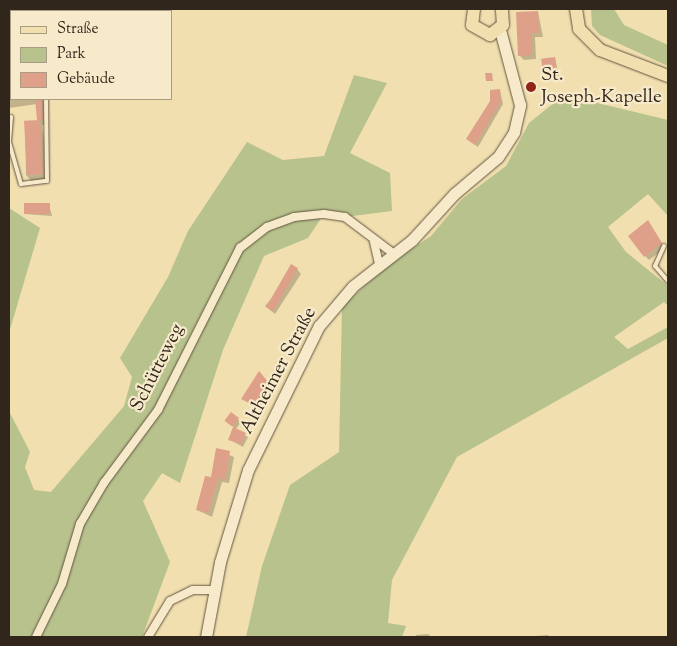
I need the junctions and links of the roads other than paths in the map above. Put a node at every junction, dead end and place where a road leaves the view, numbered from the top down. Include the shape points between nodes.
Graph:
1 (502, 9) edge
2 (576, 9) edge
3 (470, 11) edge
4 (495, 33) junction
5 (668, 76) edge
6 (46, 100) edge
7 (11, 117) dead end
8 (9, 142) edge
9 (374, 242) junction
10 (664, 246) dead end
11 (394, 254) junction
12 (379, 264) junction
13 (668, 282) edge
14 (214, 590) junction
15 (36, 637) edge
16 (148, 637) edge
17 (206, 637) edge

1 - 4 main road via 505,20
2 - 5 main road via 579,29 600,50
3 - 4 main road via 475,29
4 - 11 street, Altheimer Straße via 520,105 514,132 498,157
6 - 8 lane via 47,180 20,184
7 - 8 lane
9 - 11 street, Schütteweg
9 - 12 street
9 - 15 street, Schütteweg via 345,217 324,214 294,217 268,227 240,248 158,410 104,483 80,524 62,584
10 - 13 lane via 655,266
11 - 12 street, Altheimer Straße
12 - 14 street, Altheimer Straße via 352,286 310,343 248,470
14 - 16 street via 193,590 170,601
14 - 17 street, Altheimer Straße

